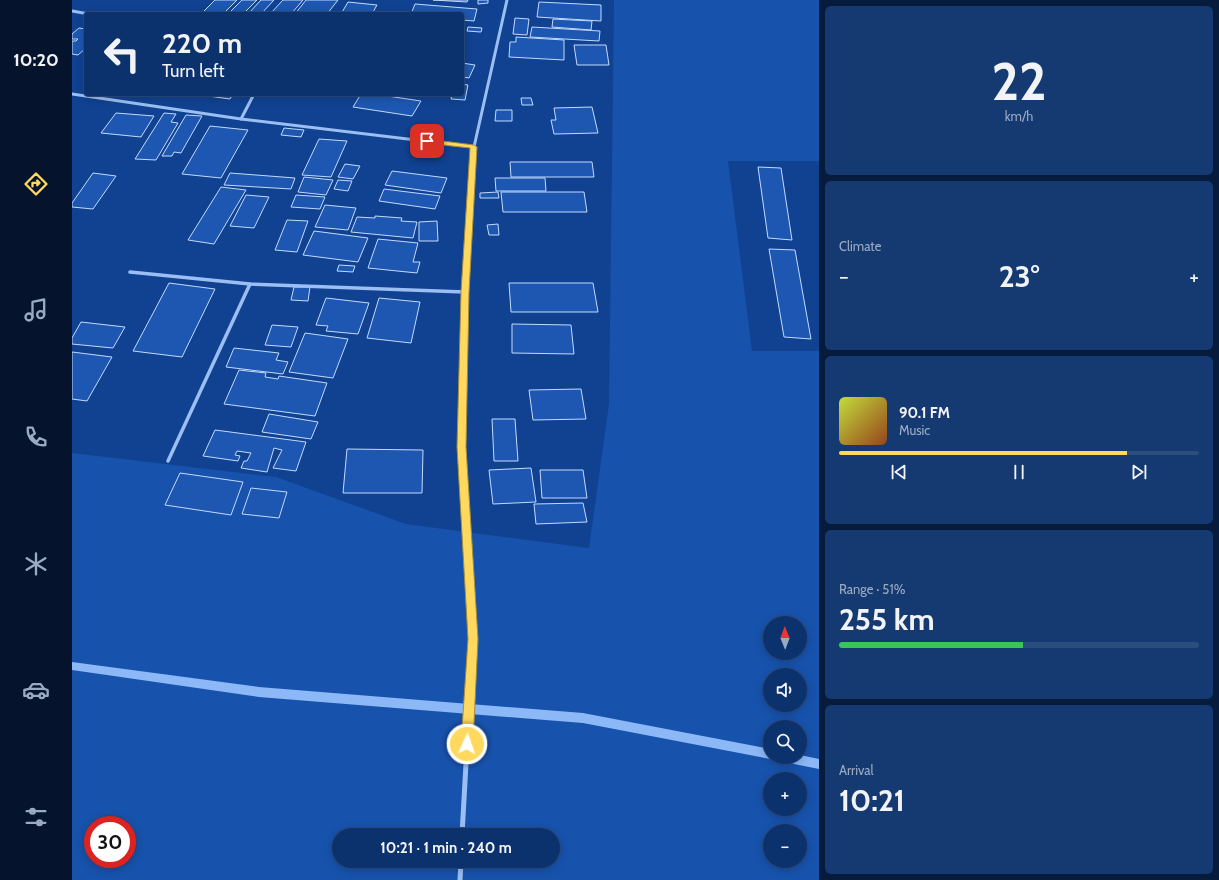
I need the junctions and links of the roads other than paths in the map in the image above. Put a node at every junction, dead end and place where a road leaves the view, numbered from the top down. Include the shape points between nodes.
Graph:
1 (507, 0) edge
2 (72, 11) edge
3 (84, 13) edge
4 (72, 94) edge
5 (84, 96) edge
6 (86, 96) edge
7 (253, 96) edge
8 (241, 119) junction
9 (474, 147) junction
10 (130, 272) dead end
11 (250, 284) junction
12 (465, 292) junction
13 (168, 461) dead end
14 (462, 828) edge
15 (461, 868) edge
16 (460, 880) edge

1 - 9 street
2 - 3 street
4 - 5 street
6 - 8 street
7 - 8 street
8 - 9 street
9 - 12 street
10 - 11 street
11 - 12 street
11 - 13 street
12 - 14 street via 462,447 473,639
15 - 16 street

